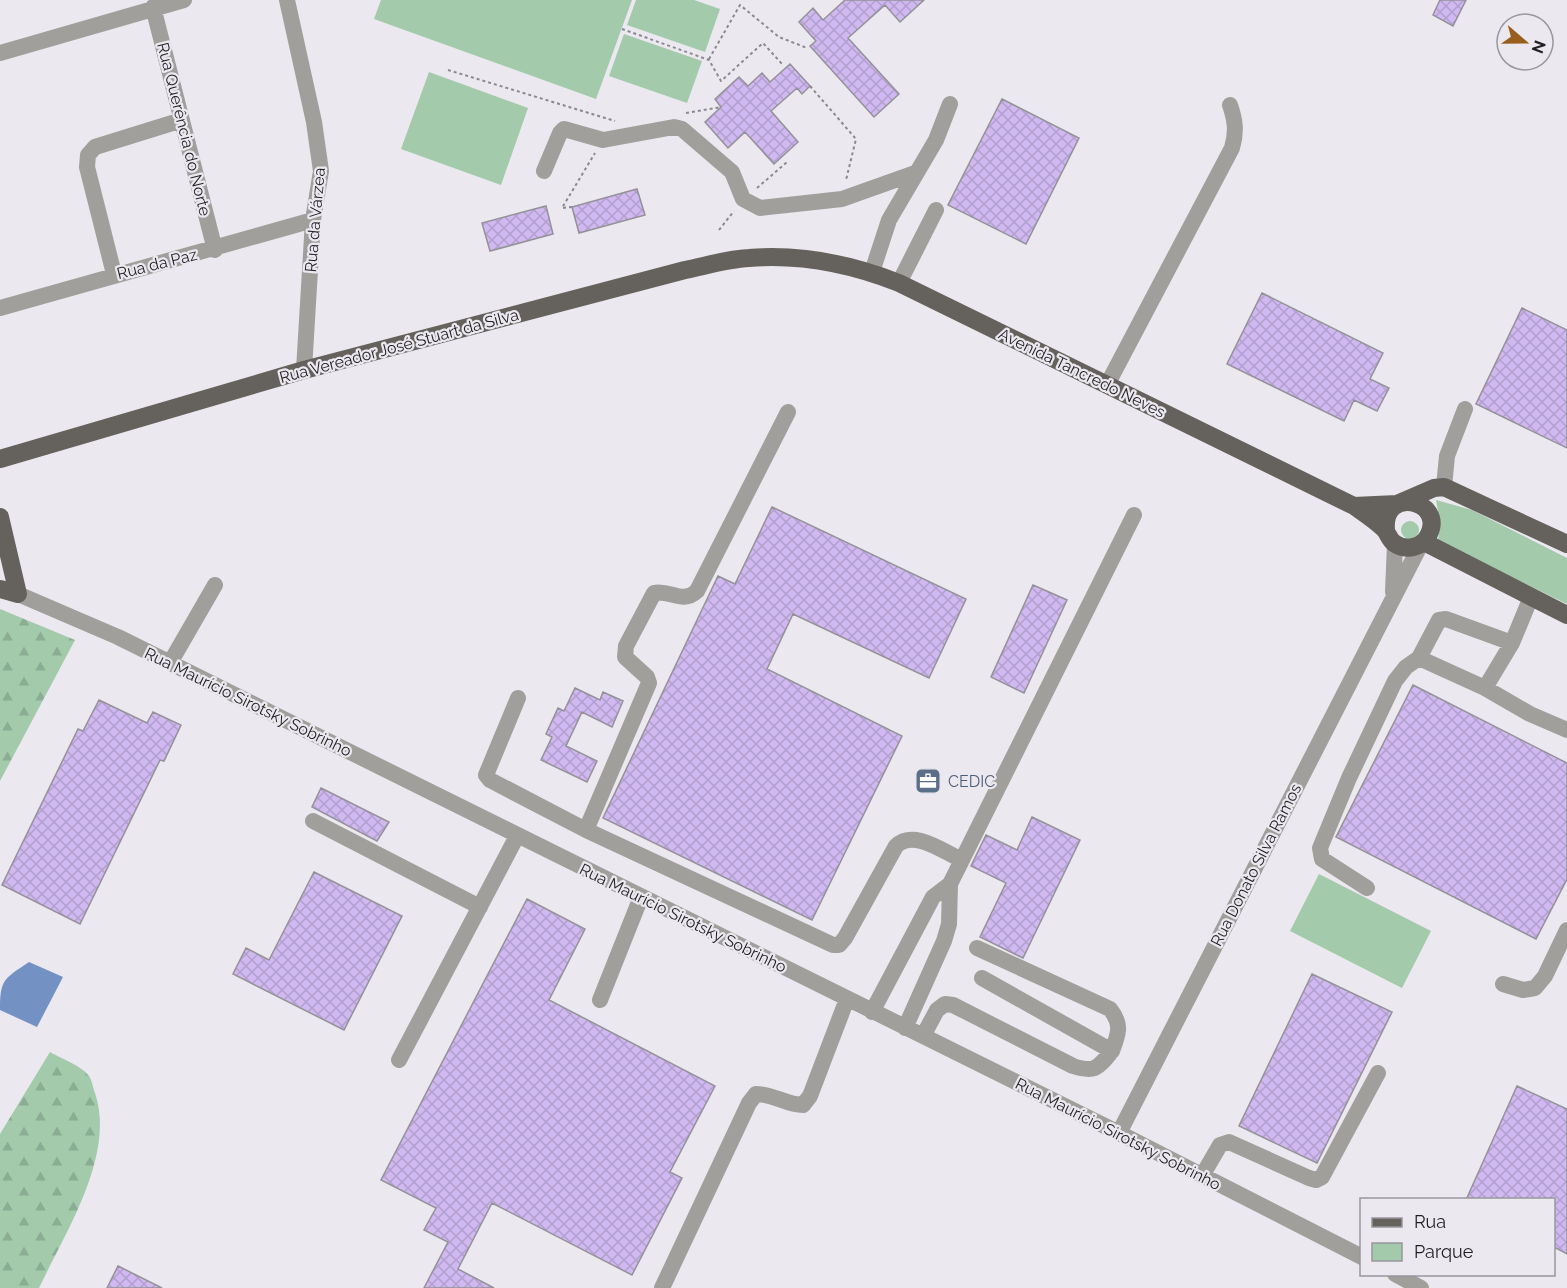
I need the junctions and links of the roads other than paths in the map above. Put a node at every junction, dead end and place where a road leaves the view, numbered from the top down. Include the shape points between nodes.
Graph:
1 (184, 0) edge
2 (287, 0) edge
3 (153, 7) junction
4 (0, 54) edge
5 (950, 104) dead end
6 (1230, 105) dead end
7 (182, 120) junction
8 (544, 171) dead end
9 (915, 173) junction
10 (936, 210) dead end
11 (314, 220) junction
12 (215, 250) junction
13 (803, 258) joint
14 (872, 272) junction
15 (114, 274) junction
16 (898, 283) junction
17 (0, 308) edge
18 (304, 370) junction
19 (1107, 385) junction
20 (1465, 409) dead end
21 (788, 412) dead end
22 (0, 459) edge
23 (1444, 487) junction
24 (1397, 504) junction
25 (1354, 506) junction
26 (1134, 515) dead end
27 (0, 517) edge
28 (1390, 537) junction
29 (1422, 543) junction
30 (1567, 544) edge
31 (214, 585) dead end
32 (0, 589) edge
33 (18, 594) junction
34 (1393, 596) junction
35 (1531, 597) junction
36 (1567, 615) edge
37 (1512, 643) junction
38 (1419, 658) junction
39 (170, 663) junction
40 (1485, 688) junction
41 (518, 698) dead end
42 (1567, 730) edge
43 (314, 821) dead end
44 (586, 830) junction
45 (517, 836) junction
46 (962, 860) junction
47 (950, 884) junction
48 (1367, 888) dead end
49 (641, 897) junction
50 (480, 907) junction
51 (1567, 930) edge
52 (977, 948) dead end
53 (982, 978) dead end
54 (1503, 984) dead end
55 (847, 999) junction
56 (600, 1000) dead end
57 (872, 1012) junction
58 (905, 1028) junction
59 (923, 1036) junction
60 (1112, 1051) junction
61 (399, 1060) dead end
62 (1378, 1073) dead end
63 (1119, 1134) junction
64 (1202, 1176) junction
65 (1360, 1256) edge
66 (1397, 1276) edge
67 (662, 1288) edge
68 (1421, 1288) edge

1 - 3 street
2 - 11 street, Rua da Várzea via 320,159
3 - 4 street
3 - 7 street, Rua Querência do Norte
5 - 9 street via 936,140
6 - 19 street via 1236,121 1232,148
7 - 12 street, Rua Querência do Norte
7 - 15 street via 95,147 88,155 87,167
8 - 9 street via 564,129 603,140 674,127 682,129 723,163 732,172 743,199 760,208 842,199
9 - 14 street via 889,220
10 - 16 street
11 - 12 street, Rua da Paz
11 - 18 street, Rua da Várzea
12 - 15 street, Rua da Paz
13 - 14 main road, Avenida Tancredo Neves
13 - 18 main road, Rua Vereador José Stuart da Silva via 747,258 684,270
14 - 16 main road, Avenida Tancredo Neves
15 - 17 street, Rua da Paz
16 - 19 main road, Avenida Tancredo Neves
18 - 22 main road, Rua Vereador José Stuart da Silva
19 - 25 main road, Avenida Tancredo Neves
20 - 23 street via 1447,456
21 - 44 street via 697,591 683,598 654,593 626,646 625,657 647,677 647,690
23 - 24 main road, Avenida Tancredo Neves
23 - 30 main road
24 - 25 main road, Avenida Tancredo Neves
24 - 28 main road via 1387,515
24 - 29 main road via 1419,504 1429,515 1431,529
25 - 28 main road, Avenida Tancredo Neves
26 - 46 street
27 - 33 main road
28 - 29 main road via 1409,548
28 - 34 street, Rua Donato Silva Ramos
29 - 34 street, Rua Donato Silva Ramos
29 - 35 main road
31 - 39 street
32 - 33 main road, Rua Maurício Sirotsky Sobrinho
33 - 39 street, Rua Maurício Sirotsky Sobrinho
34 - 63 street, Rua Donato Silva Ramos
35 - 36 main road
35 - 37 street
37 - 38 street via 1446,619 1439,620
37 - 40 street
38 - 40 street
38 - 48 street via 1395,681 1320,848 1322,859
39 - 45 street, Rua Maurício Sirotsky Sobrinho
40 - 42 street
41 - 44 street via 486,775
43 - 50 street
44 - 46 street via 833,945 839,945 845,938 896,846 904,839 914,838
45 - 49 street, Rua Maurício Sirotsky Sobrinho
45 - 50 street
46 - 47 street
47 - 57 street via 933,897
47 - 58 street via 949,924 944,941
49 - 55 street, Rua Maurício Sirotsky Sobrinho
49 - 56 street
50 - 61 street
51 - 54 street via 1535,988 1523,990
52 - 60 street via 1110,1009 1119,1019
53 - 60 street
55 - 57 street, Rua Maurício Sirotsky Sobrinho
55 - 67 street via 810,1096 803,1105 768,1094 756,1094 749,1103
57 - 58 street, Rua Maurício Sirotsky Sobrinho
58 - 59 street, Rua Maurício Sirotsky Sobrinho
59 - 60 street via 937,1010 945,1004 1087,1071 1099,1067
59 - 63 street, Rua Maurício Sirotsky Sobrinho
62 - 64 street via 1322,1177 1316,1180 1229,1142 1220,1145
63 - 64 street, Rua Maurício Sirotsky Sobrinho
64 - 65 street, Rua Maurício Sirotsky Sobrinho
66 - 68 street

